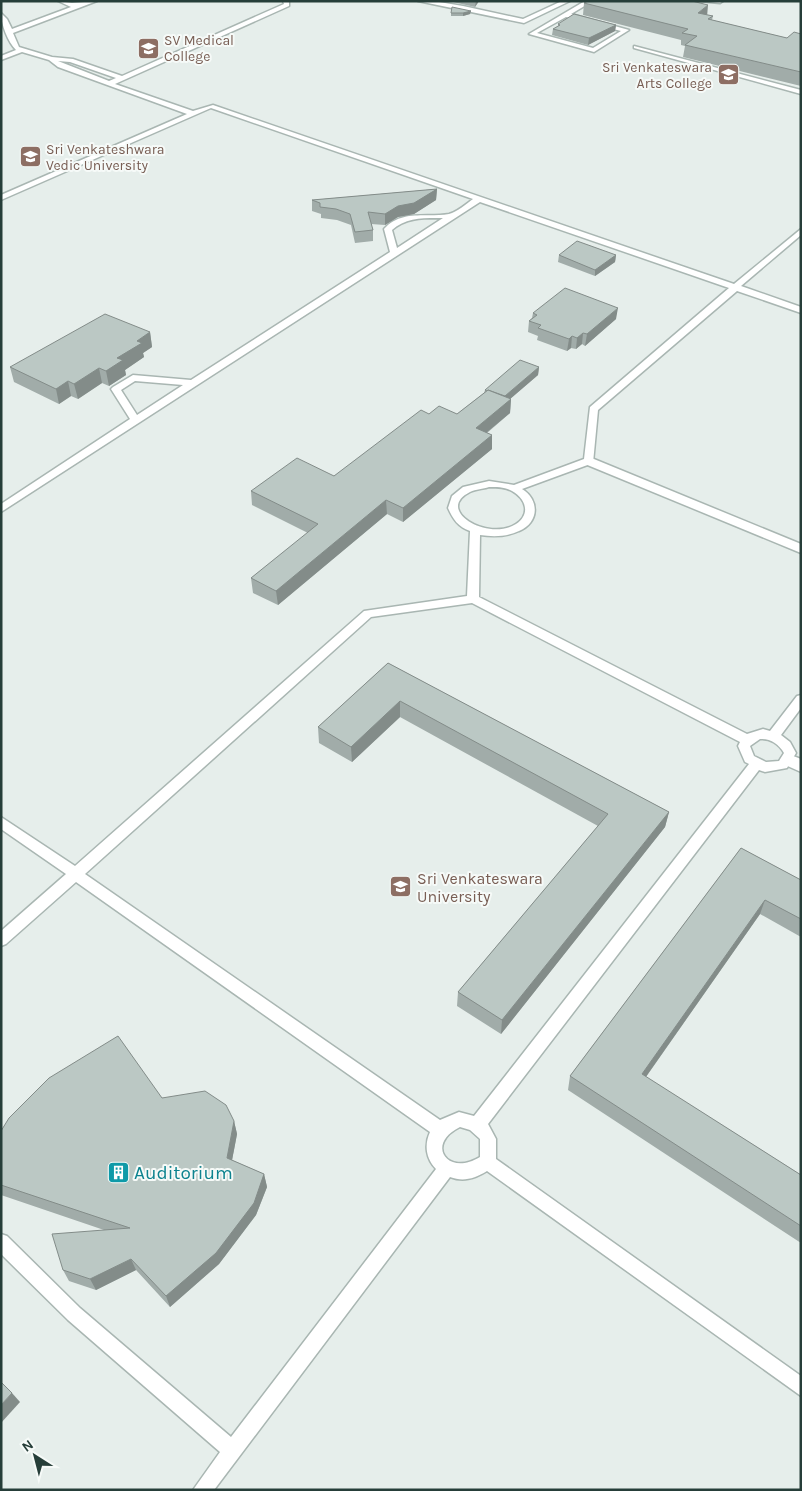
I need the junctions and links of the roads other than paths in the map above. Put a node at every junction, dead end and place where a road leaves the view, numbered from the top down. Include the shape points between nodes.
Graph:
1 (94, 1) edge
2 (286, 1) edge
3 (421, 1) edge
4 (567, 1) edge
5 (590, 1) edge
6 (702, 1) edge
7 (720, 1) edge
8 (63, 3) edge
9 (81, 5) junction
10 (1, 15) edge
11 (566, 15) junction
12 (10, 29) junction
13 (636, 47) dead end
14 (21, 50) junction
15 (1, 58) edge
16 (51, 59) junction
17 (122, 78) junction
18 (109, 84) junction
19 (801, 92) edge
20 (193, 114) junction
21 (1, 198) edge
22 (480, 198) junction
23 (454, 216) junction
24 (801, 231) edge
25 (395, 254) junction
26 (736, 288) junction
27 (801, 310) edge
28 (193, 383) junction
29 (135, 420) junction
30 (589, 461) junction
31 (514, 488) junction
32 (1, 509) edge
33 (475, 530) junction
34 (801, 549) edge
35 (472, 599) junction
36 (801, 699) edge
37 (773, 736) junction
38 (747, 740) junction
39 (794, 763) edge
40 (756, 764) junction
41 (1, 822) edge
42 (77, 873) junction
43 (1, 940) edge
44 (478, 1125) junction
45 (439, 1129) junction
46 (487, 1162) junction
47 (446, 1169) junction
48 (1, 1242) edge
49 (801, 1387) edge
50 (232, 1450) junction
51 (202, 1490) edge

1 - 9 lane
2 - 17 lane via 287,5
3 - 4 lane via 524,21
5 - 11 lane
6 - 7 lane
8 - 9 lane
8 - 12 lane
9 - 12 lane
10 - 12 lane
11 - 11 lane via 532,34 594,50 626,30
12 - 14 lane via 13,44
13 - 19 lane
14 - 15 lane
14 - 16 lane
16 - 17 lane via 71,60
16 - 18 lane via 60,66
17 - 18 lane
18 - 20 lane
20 - 21 lane
20 - 22 lane via 211,106
22 - 23 lane
22 - 26 lane
23 - 25 lane
23 - 25 lane via 404,218 393,223 388,229
24 - 26 lane
25 - 28 lane
26 - 27 lane
26 - 30 lane via 593,409
28 - 29 lane
28 - 29 lane via 133,378 116,388
29 - 32 lane
30 - 31 lane
30 - 34 street
31 - 33 lane via 530,501 530,518 514,530 501,533
31 - 33 lane via 483,484 457,495 452,511 456,519
33 - 35 lane
35 - 38 lane
35 - 42 lane via 368,614
36 - 37 lane
37 - 38 lane via 753,736
37 - 39 lane via 787,746
38 - 40 lane via 745,753
39 - 40 lane via 774,767
40 - 44 lane
41 - 42 lane
42 - 43 lane
42 - 45 lane
44 - 45 lane via 460,1119
44 - 46 lane via 488,1137
45 - 47 lane via 434,1139 434,1150
46 - 47 lane via 470,1173
46 - 49 lane
47 - 50 lane
48 - 50 lane via 74,1314
50 - 51 lane

